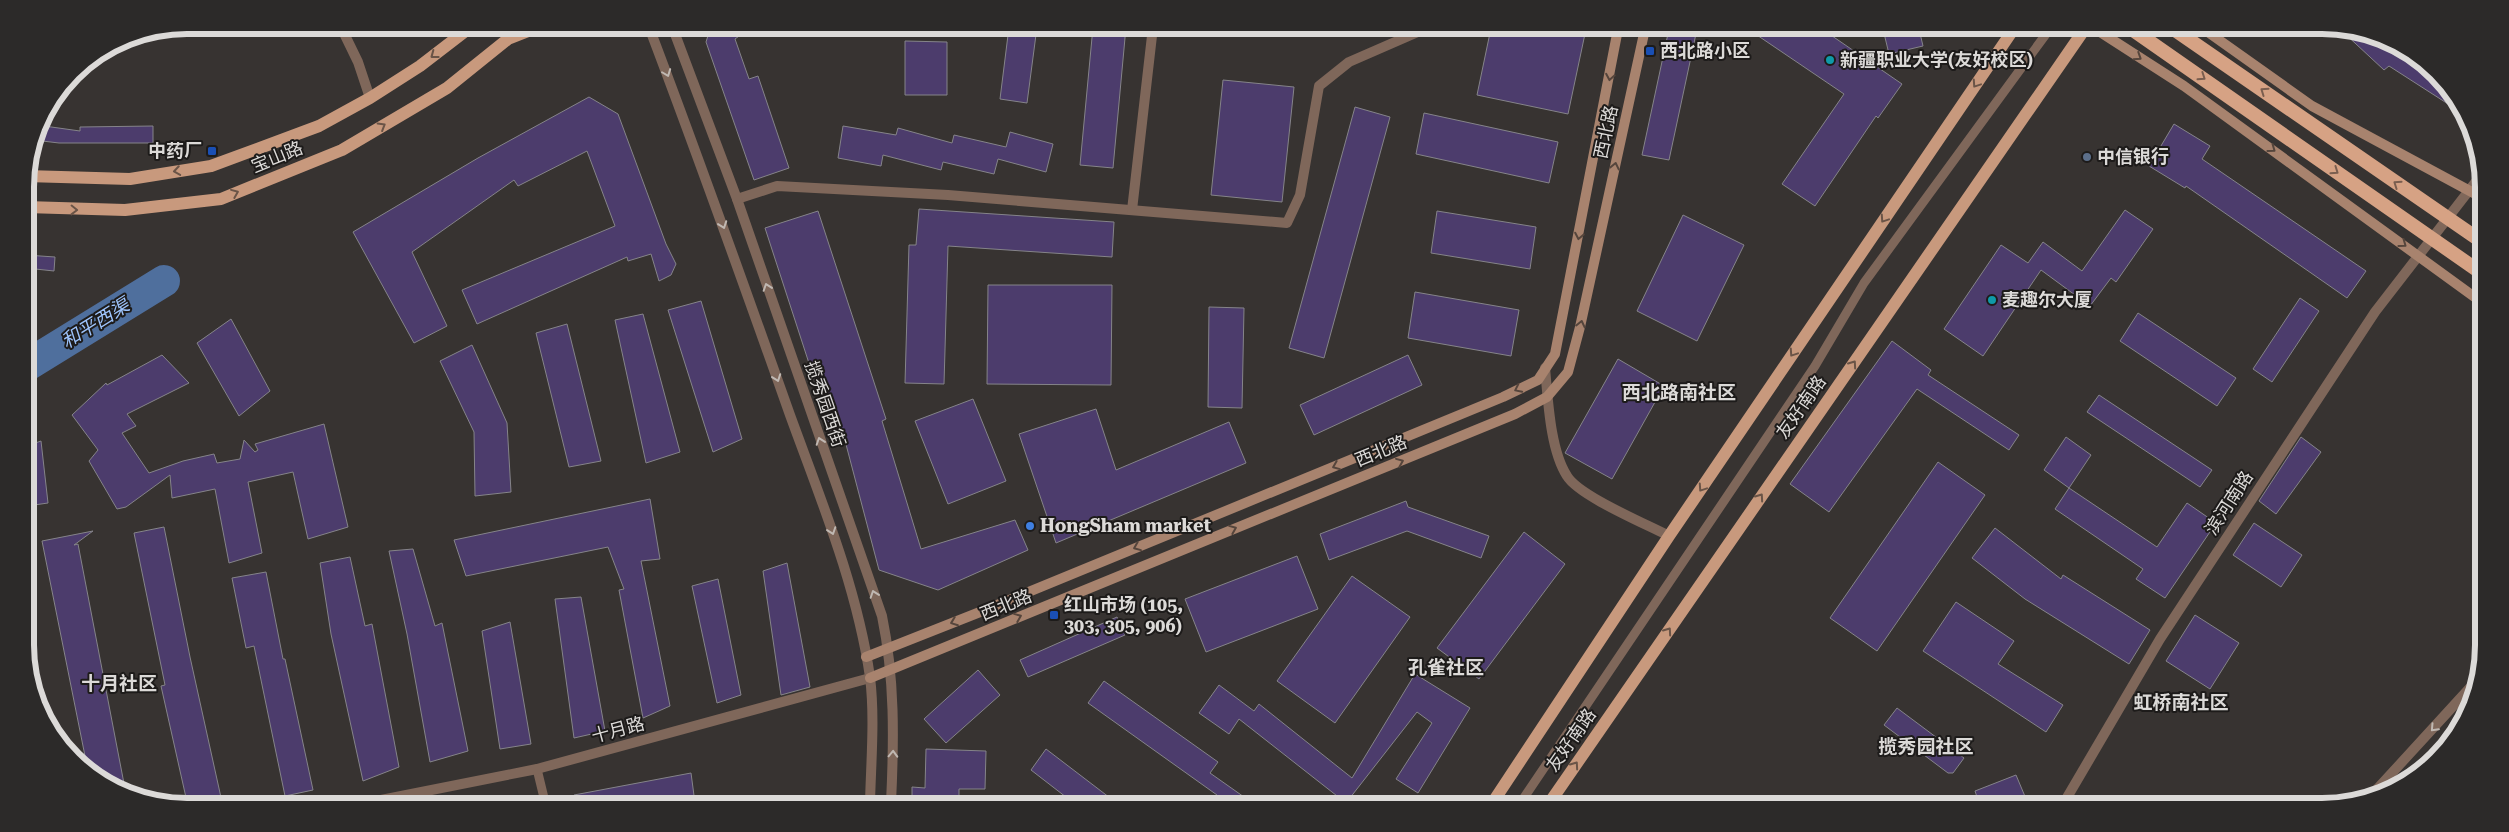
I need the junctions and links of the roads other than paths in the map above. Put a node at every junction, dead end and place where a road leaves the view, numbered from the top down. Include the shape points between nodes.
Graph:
1 (344, 34) edge
2 (462, 34) edge
3 (511, 34) edge
4 (521, 34) edge
5 (651, 34) edge
6 (675, 34) edge
7 (1152, 34) edge
8 (1413, 34) edge
9 (1617, 34) edge
10 (1644, 34) edge
11 (2010, 34) edge
12 (2046, 34) edge
13 (2081, 34) edge
14 (2103, 34) edge
15 (2139, 34) edge
16 (2181, 34) edge
17 (2210, 34) edge
18 (508, 39) junction
19 (370, 98) junction
20 (34, 176) edge
21 (2475, 183) edge
22 (2470, 190) junction
23 (2475, 193) edge
24 (737, 199) junction
25 (34, 207) edge
26 (1132, 210) junction
27 (2475, 238) edge
28 (2418, 255) junction
29 (2475, 269) edge
30 (2475, 297) edge
31 (1546, 368) junction
32 (1548, 397) junction
33 (1669, 536) junction
34 (889, 648) junction
35 (866, 657) junction
36 (892, 669) junction
37 (870, 678) junction
38 (2469, 689) edge
39 (537, 769) junction
40 (2377, 788) edge
41 (391, 798) edge
42 (544, 798) edge
43 (870, 798) edge
44 (891, 798) edge
45 (1496, 798) edge
46 (1524, 798) edge
47 (1553, 798) edge
48 (2067, 798) edge

1 - 19 street
2 -> 19 main road, 宝山路
3 - 18 main road
4 - 18 main road
5 -> 35 street, 揽秀园西街 via 717,208 834,538 857,613
6 - 24 street, 揽秀园西街
7 - 26 street
8 - 26 street via 1349,62 1319,86 1300,196 1287,223
9 -> 31 main road, 西北路 via 1562,324 1555,354
32 -> 10 main road, 西北路 via 1568,372 1580,327
11 -> 33 main road, 友好南路
12 - 46 lane via 1864,283 1815,366
47 -> 13 main road, 友好南路
14 -> 28 main road via 2184,86
15 -> 29 highway, bridge
27 -> 16 highway, bridge
17 - 22 main road via 2312,106
25 -> 18 main road, 宝山路 via 125,210 221,199 342,150 446,88
19 -> 20 main road, 宝山路 via 319,126 211,166 130,179
21 - 22 street, 滨河南路
22 - 23 main road
22 - 28 street, 滨河南路
24 - 26 street via 777,186
34 -> 24 street, 揽秀园西街 via 882,616
28 - 30 main road
28 - 48 street, 滨河南路 via 2375,312 2165,630
31 - 32 street
31 -> 34 main road, 西北路 via 1538,380 1503,396
32 - 33 street via 1556,452 1568,478 1595,498
36 -> 32 main road, 西北路 via 1515,414
33 - 45 main road, 友好南路
34 - 35 main road, 西北路
34 - 36 street, 揽秀园西街
35 - 37 street, 揽秀园西街
36 - 37 main road, 西北路
44 -> 36 street, 揽秀园西街
37 - 39 street, 十月路
37 - 43 street, 揽秀园西街 via 873,725
38 -> 40 street
39 - 41 street, 十月路
39 - 42 lane

